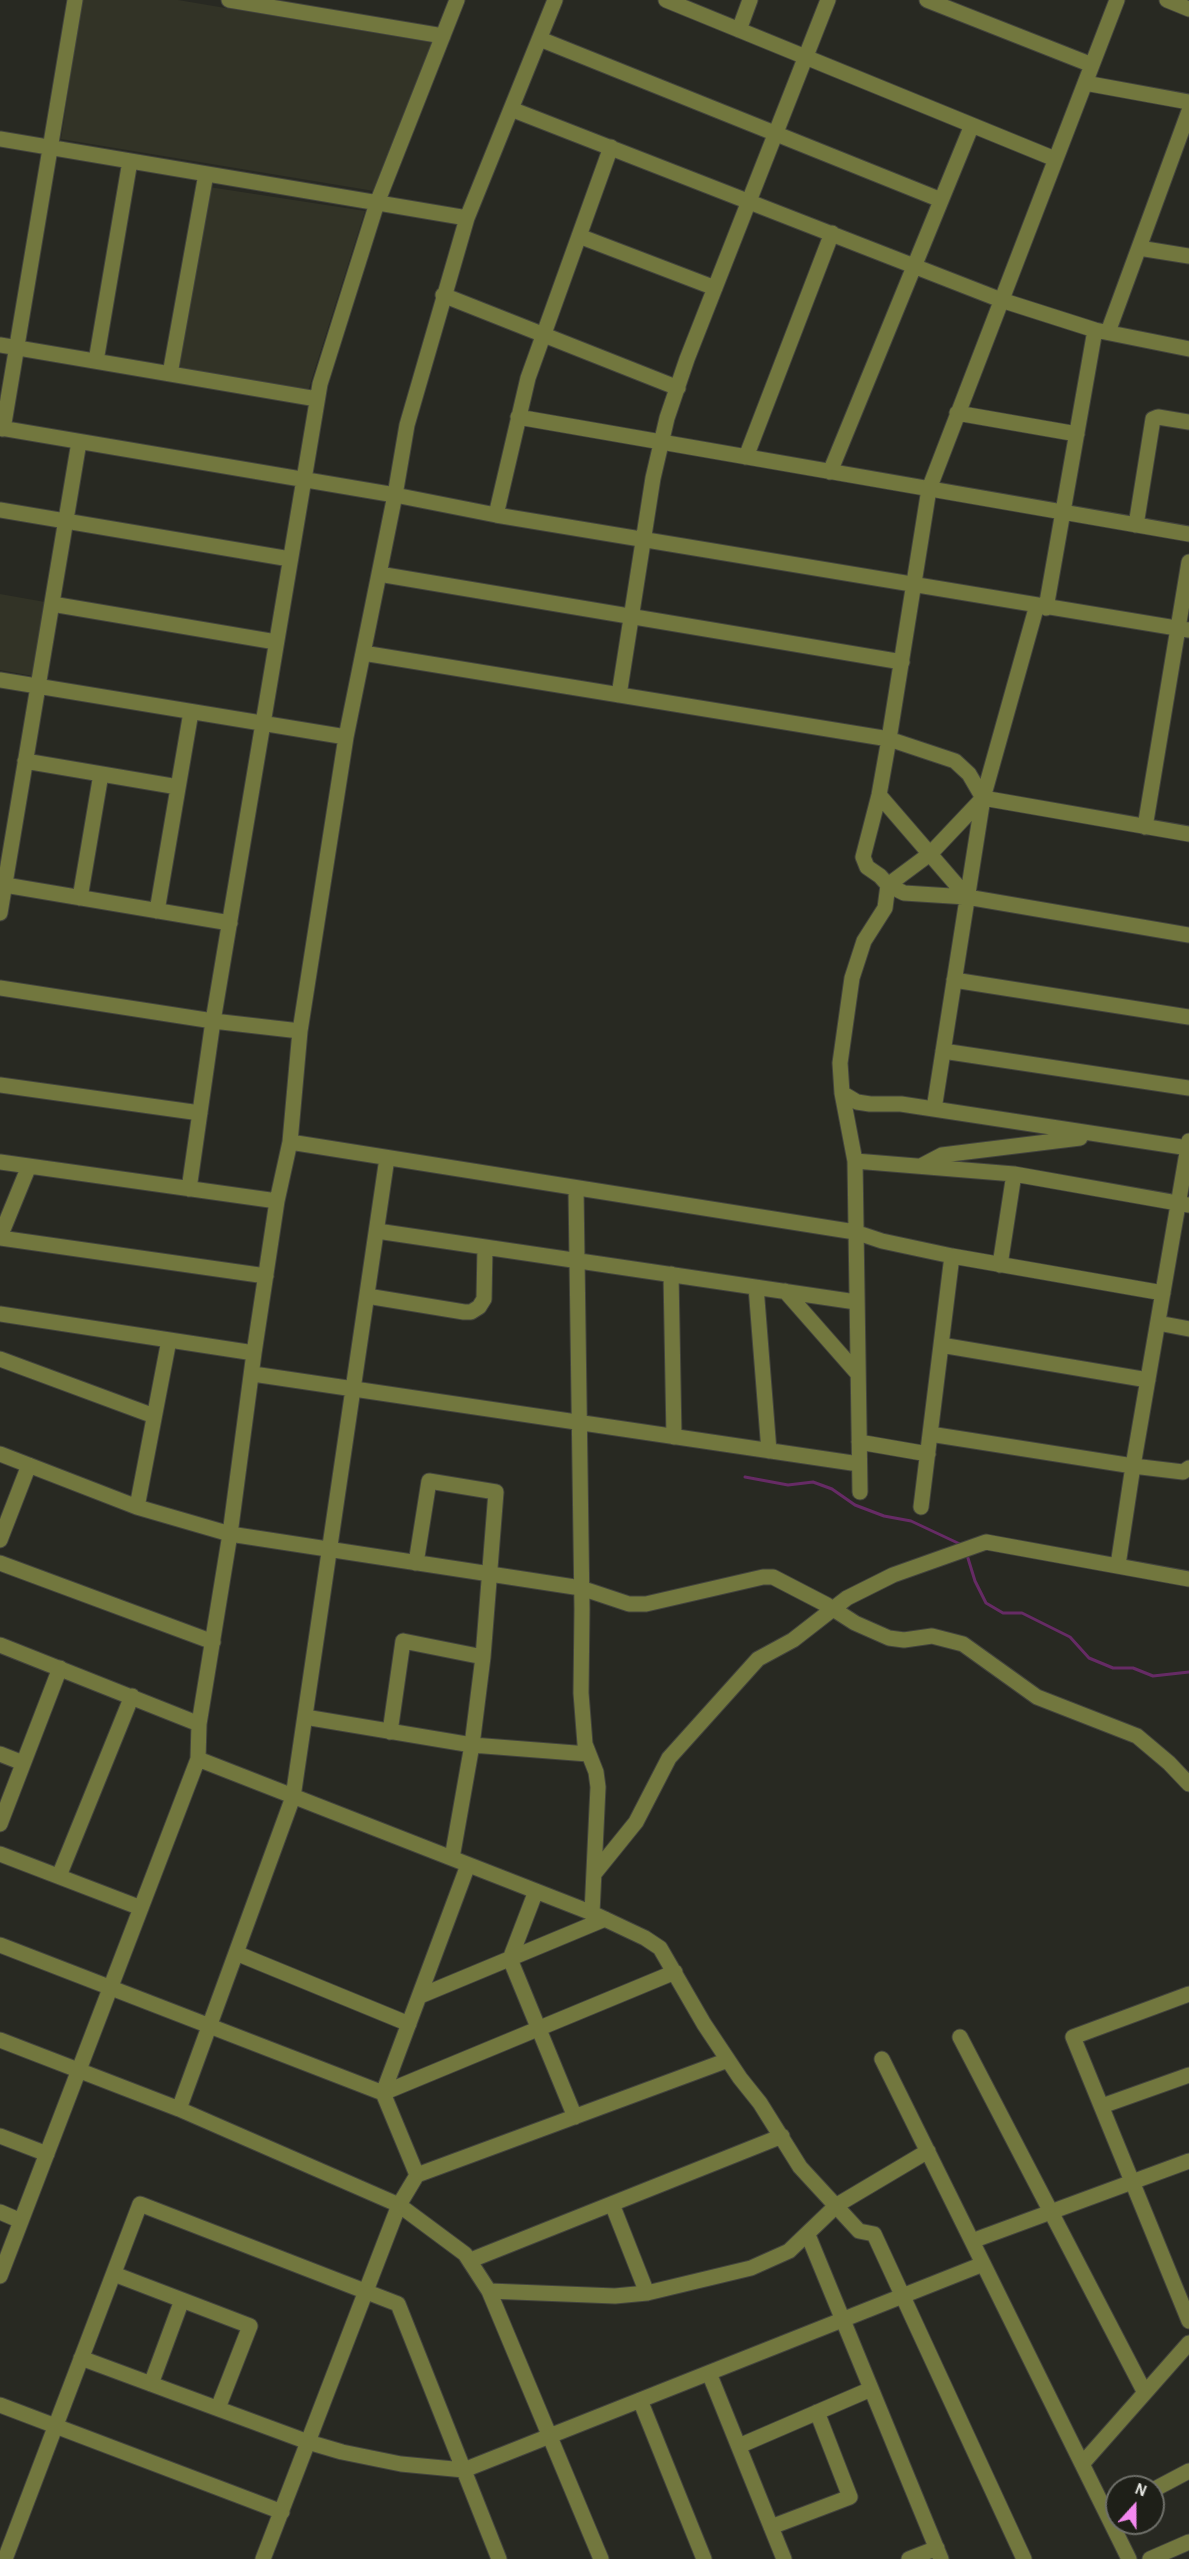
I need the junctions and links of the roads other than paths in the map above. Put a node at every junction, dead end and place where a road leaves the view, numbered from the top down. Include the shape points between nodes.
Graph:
1 (75, 0) edge
2 (234, 0) edge
3 (457, 0) edge
4 (555, 0) edge
5 (666, 0) edge
6 (750, 0) edge
7 (828, 0) edge
8 (927, 0) edge
9 (1117, 0) edge
10 (1167, 0) edge
11 (1189, 9) edge
12 (739, 30) junction
13 (442, 36) junction
14 (540, 39) junction
15 (806, 57) junction
16 (1092, 65) junction
17 (1085, 83) junction
18 (1189, 102) edge
19 (511, 109) junction
20 (1189, 111) edge
21 (972, 125) junction
22 (776, 134) junction
23 (0, 139) edge
24 (50, 147) junction
25 (611, 147) junction
26 (1055, 159) junction
27 (130, 161) junction
28 (206, 174) junction
29 (941, 200) junction
30 (750, 201) junction
31 (376, 203) junction
32 (467, 218) junction
33 (832, 233) junction
34 (579, 236) junction
35 (1140, 248) junction
36 (1189, 256) edge
37 (914, 265) junction
38 (715, 288) junction
39 (443, 295) junction
40 (1001, 300) junction
41 (1102, 331) junction
42 (543, 335) junction
43 (0, 345) edge
44 (17, 348) junction
45 (1189, 349) edge
46 (96, 361) junction
47 (170, 374) junction
48 (678, 388) junction
49 (317, 399) junction
50 (957, 413) junction
51 (518, 417) junction
52 (1189, 422) edge
53 (2, 429) edge
54 (1077, 434) junction
55 (79, 442) junction
56 (661, 442) junction
57 (746, 457) junction
58 (830, 472) junction
59 (304, 480) junction
60 (929, 489) junction
61 (395, 495) junction
62 (0, 510) edge
63 (1063, 512) junction
64 (496, 515) junction
65 (66, 521) junction
66 (1136, 525) junction
67 (1189, 534) edge
68 (644, 539) junction
69 (290, 559) junction
70 (1189, 562) edge
71 (379, 574) junction
72 (914, 585) junction
73 (52, 604) junction
74 (1042, 606) junction
75 (631, 617) junction
76 (1184, 629) edge
77 (276, 642) junction
78 (363, 653) junction
79 (902, 662) junction
80 (0, 680) edge
81 (38, 686) junction
82 (619, 695) junction
83 (190, 712) junction
84 (263, 724) junction
85 (346, 737) junction
86 (889, 740) junction
87 (25, 761) junction
88 (101, 774) junction
89 (178, 787) junction
90 (879, 795) junction
91 (983, 798) junction
92 (1145, 827) junction
93 (1189, 834) edge
94 (931, 852) junction
95 (5, 885) junction
96 (888, 885) junction
97 (967, 897) junction
98 (80, 898) junction
99 (157, 911) junction
100 (0, 913) edge
101 (230, 923) junction
102 (1189, 934) edge
103 (954, 980) junction
104 (0, 988) edge
105 (1189, 1017) edge
106 (213, 1021) junction
107 (300, 1031) junction
108 (943, 1051) junction
109 (0, 1085) edge
110 (1189, 1088) edge
111 (842, 1093) junction
112 (934, 1109) junction
113 (200, 1113) junction
114 (1097, 1135) junction
115 (290, 1142) junction
116 (1189, 1146) edge
117 (387, 1158) junction
118 (855, 1161) junction
119 (0, 1162) edge
120 (29, 1166) junction
121 (921, 1166) junction
122 (1014, 1174) junction
123 (189, 1189) junction
124 (576, 1189) junction
125 (277, 1201) junction
126 (1184, 1204) edge
127 (376, 1231) junction
128 (855, 1232) junction
129 (0, 1238) edge
130 (485, 1247) junction
131 (952, 1256) junction
132 (577, 1259) junction
133 (1000, 1265) junction
134 (672, 1274) junction
135 (266, 1276) junction
136 (756, 1287) junction
137 (785, 1292) junction
138 (1163, 1293) junction
139 (367, 1296) junction
140 (856, 1302) junction
141 (0, 1314) edge
142 (1158, 1323) junction
143 (1189, 1329) edge
144 (169, 1340) junction
145 (941, 1345) junction
146 (254, 1353) junction
147 (0, 1359) edge
148 (253, 1374) junction
149 (858, 1374) junction
150 (1148, 1380) junction
151 (353, 1389) junction
152 (154, 1416) junction
153 (579, 1423) junction
154 (930, 1434) junction
155 (674, 1437) junction
156 (859, 1442) junction
157 (769, 1451) junction
158 (0, 1454) edge
159 (928, 1454) junction
160 (860, 1464) junction
161 (28, 1465) junction
162 (1133, 1466) junction
163 (1189, 1468) edge
164 (860, 1492) dead end
165 (137, 1507) junction
166 (921, 1507) dead end
167 (230, 1534) junction
168 (0, 1540) edge
169 (330, 1550) junction
170 (0, 1563) edge
171 (416, 1563) junction
172 (1118, 1565) junction
173 (490, 1574) junction
174 (1189, 1579) edge
175 (581, 1588) junction
176 (833, 1609) junction
177 (213, 1642) junction
178 (0, 1646) edge
179 (483, 1657) junction
180 (60, 1668) junction
181 (132, 1696) junction
182 (305, 1717) junction
183 (200, 1724) junction
184 (390, 1731) junction
185 (471, 1745) junction
186 (0, 1754) edge
187 (588, 1754) junction
188 (198, 1759) junction
189 (23, 1762) junction
190 (1189, 1784) edge
191 (293, 1797) junction
192 (0, 1824) edge
193 (0, 1854) edge
194 (452, 1858) junction
195 (468, 1865) junction
196 (594, 1874) junction
197 (59, 1876) junction
198 (536, 1891) junction
199 (141, 1908) junction
200 (598, 1916) junction
201 (0, 1945) edge
202 (236, 1953) junction
203 (510, 1959) junction
204 (675, 1972) junction
205 (111, 1988) junction
206 (1189, 1994) edge
207 (420, 1996) junction
208 (409, 2024) junction
209 (209, 2026) junction
210 (539, 2029) junction
211 (960, 2037) dead end
212 (0, 2040) edge
213 (882, 2059) dead end
214 (728, 2060) junction
215 (79, 2071) junction
216 (1189, 2075) edge
217 (383, 2093) junction
218 (1102, 2106) junction
219 (179, 2109) junction
220 (575, 2117) junction
221 (0, 2136) edge
222 (782, 2136) junction
223 (928, 2151) junction
224 (47, 2154) junction
225 (1189, 2161) edge
226 (417, 2175) junction
227 (1132, 2182) junction
228 (612, 2204) junction
229 (399, 2205) junction
230 (837, 2205) junction
231 (0, 2212) edge
232 (1051, 2212) junction
233 (21, 2221) junction
234 (808, 2235) junction
235 (972, 2241) junction
236 (471, 2260) junction
237 (983, 2264) junction
238 (114, 2274) junction
239 (0, 2276) edge
240 (366, 2291) junction
241 (489, 2291) junction
242 (647, 2293) junction
243 (904, 2296) junction
244 (182, 2300) junction
245 (843, 2320) junction
246 (1189, 2321) edge
247 (1189, 2343) edge
248 (81, 2358) junction
249 (709, 2373) junction
250 (151, 2384) junction
251 (871, 2389) junction
252 (1144, 2391) junction
253 (640, 2400) junction
254 (0, 2405) edge
255 (218, 2408) junction
256 (817, 2412) junction
257 (55, 2425) junction
258 (550, 2436) junction
259 (308, 2442) junction
260 (738, 2446) junction
261 (1082, 2464) junction
262 (464, 2470) junction
263 (1189, 2471) edge
264 (1165, 2484) edge
265 (1105, 2500) edge
266 (282, 2512) junction
267 (771, 2527) junction
268 (1120, 2535) edge
269 (1189, 2542) edge
270 (939, 2554) edge
271 (5, 2559) edge
272 (263, 2559) edge
273 (499, 2559) edge
274 (601, 2559) edge
275 (704, 2559) edge
276 (784, 2559) edge
277 (909, 2559) edge
278 (1024, 2559) edge
279 (1129, 2559) edge
280 (1150, 2559) edge

1 - 24 street
2 - 13 street
3 - 13 street
4 - 14 street
5 - 12 street
6 - 12 street
7 - 15 street
8 - 16 street
9 - 16 street
10 - 11 street
12 - 15 street
13 - 31 street
14 - 19 street
14 - 22 street
15 - 21 street
15 - 22 street
16 - 17 street
17 - 18 street
17 - 26 street
19 - 25 street
19 - 32 street
20 - 35 street
21 - 26 street
21 - 29 street
22 - 29 street
22 - 30 street
23 - 24 street
24 - 27 street
24 - 44 street
25 - 30 street
25 - 34 street
26 - 40 street
27 - 28 street
27 - 46 street
28 - 31 street
28 - 47 street
29 - 37 street
30 - 33 street
30 - 38 street
31 - 32 street
31 - 49 street
32 - 39 street
33 - 37 street
33 - 57 street
34 - 38 street
34 - 42 street
35 - 36 street
35 - 41 street
37 - 40 street
37 - 58 street
38 - 48 street
39 - 42 street
39 - 61 street via 406,425
40 - 41 street
40 - 50 street
41 - 45 street
41 - 54 street
42 - 48 street
42 - 51 street
43 - 44 street
44 - 46 street
44 - 53 street
46 - 47 street
47 - 49 street
48 - 56 street
49 - 59 street
50 - 54 street
50 - 60 street
51 - 56 street
51 - 64 street
52 - 66 street via 1154,419
53 - 55 street
54 - 63 street
55 - 59 street
55 - 65 street
56 - 57 street
56 - 68 street
57 - 58 street
58 - 60 street
59 - 61 street
59 - 69 street
60 - 63 street
60 - 72 street
61 - 64 street
61 - 71 street
62 - 65 street
63 - 66 street
63 - 74 street
64 - 68 street
65 - 69 street
65 - 73 street
66 - 67 street
68 - 72 street
68 - 75 street
69 - 77 street
70 - 76 street
71 - 75 street
71 - 78 street
72 - 74 street
72 - 79 street
73 - 77 street
73 - 81 street
74 - 76 street
74 - 91 street
75 - 79 street
75 - 82 street
76 - 92 street
77 - 84 street
78 - 82 street
78 - 85 street
79 - 86 street
80 - 81 street
81 - 83 street
81 - 87 street
82 - 86 street
83 - 84 street
83 - 89 street
84 - 85 street
84 - 101 street
85 - 107 street
86 - 90 street
86 - 91 street via 955,761 969,774
87 - 88 street
87 - 95 street
88 - 89 street
88 - 98 street
89 - 99 street
90 - 94 street
90 - 96 street via 863,857 867,867
91 - 92 street
91 - 94 street
91 - 97 street
92 - 93 street
94 - 96 street
94 - 97 street
95 - 98 street
95 - 100 street
96 - 97 street via 904,893
96 - 111 street via 885,908 864,941 852,978 843,1026
97 - 102 street
97 - 103 street
98 - 99 street
99 - 101 street
101 - 106 street
103 - 105 street
103 - 108 street
104 - 106 street
106 - 107 street
106 - 113 street
107 - 115 street
108 - 110 street
108 - 112 street
109 - 113 street
111 - 112 street via 857,1102
111 - 118 street
112 - 114 street
113 - 123 street
114 - 116 street
114 - 121 street via 942,1155
115 - 117 street
115 - 125 street
116 - 126 street
117 - 124 street
117 - 127 street
118 - 121 street
118 - 128 street
119 - 120 street
120 - 123 street
120 - 129 street
121 - 122 street
122 - 126 street
122 - 133 street
123 - 125 street
124 - 128 street
124 - 132 street
125 - 135 street
126 - 138 street
127 - 130 street
127 - 139 street
128 - 131 street
128 - 140 street
129 - 135 street
130 - 132 street
130 - 139 street via 484,1299 471,1312
131 - 133 street
131 - 145 street
132 - 134 street
132 - 153 street
133 - 138 street
134 - 136 street
134 - 155 street
135 - 146 street
136 - 137 street
136 - 157 street
137 - 140 street
137 - 149 street
138 - 142 street
139 - 151 street
140 - 149 street
141 - 144 street
142 - 143 street
142 - 150 street
144 - 146 street
144 - 152 street
145 - 150 street
145 - 154 street
146 - 148 street
147 - 152 street
148 - 151 street
148 - 167 street
149 - 156 street
150 - 162 street
151 - 153 street
151 - 169 street
152 - 165 street
153 - 155 street
153 - 175 street
154 - 159 street
154 - 162 street
155 - 157 street
156 - 159 street
156 - 160 street
157 - 160 street
158 - 161 street
159 - 166 street
160 - 164 street
161 - 165 street
161 - 168 street
162 - 163 street via 1183,1472
162 - 172 street
165 - 167 street
167 - 169 street
167 - 177 street
169 - 171 street
169 - 182 street
170 - 177 street
171 - 173 street
171 - 173 street via 429,1481 496,1492
172 - 174 street
172 - 176 street via 986,1542 892,1575
173 - 175 street
173 - 179 street
175 - 176 street via 637,1605 773,1577
175 - 187 street via 580,1693
176 - 190 street via 889,1638 932,1636 963,1644 1037,1697 1137,1736
176 - 196 street via 793,1640 758,1659 701,1722 669,1758 636,1822
177 - 183 street
178 - 180 street
179 - 184 street via 403,1641
179 - 185 street
180 - 181 street
180 - 189 street
181 - 183 street
181 - 197 street
182 - 184 street
182 - 191 street
183 - 188 street
184 - 185 street
185 - 187 street
185 - 194 street
186 - 189 street
187 - 196 street via 598,1787
188 - 191 street
188 - 199 street
189 - 192 street
191 - 194 street
191 - 202 street
193 - 197 street
194 - 195 street
195 - 198 street
195 - 207 street
196 - 200 street
197 - 199 street
198 - 200 street
198 - 203 street
199 - 205 street
200 - 203 street
200 - 204 street via 655,1944
201 - 205 street
202 - 208 street
202 - 209 street
203 - 207 street
203 - 210 street
204 - 210 street
204 - 214 street
205 - 209 street
205 - 215 street
206 - 218 street via 1073,2037
207 - 208 street
208 - 217 street
209 - 217 street
209 - 219 street
210 - 217 street
210 - 220 street
211 - 232 street
212 - 215 street
213 - 223 street
214 - 220 street
214 - 222 street
215 - 219 street
215 - 224 street
216 - 218 street
217 - 226 street
218 - 227 street
219 - 229 street
220 - 226 street
221 - 224 street
222 - 228 street
222 - 230 street via 800,2167
223 - 230 street
223 - 235 street
224 - 233 street
225 - 227 street
226 - 229 street
227 - 232 street
227 - 246 street
228 - 236 street
228 - 242 street
229 - 236 street
229 - 240 street
230 - 234 street
230 - 243 street via 859,2231 874,2234
231 - 233 street
232 - 235 street
232 - 252 street
233 - 239 street
234 - 242 street via 789,2251 751,2268
234 - 245 street
235 - 237 street
236 - 241 street
237 - 243 street
237 - 261 street
238 - 240 street via 140,2204
238 - 244 street
238 - 248 street
240 - 259 street
240 - 262 street via 398,2304
241 - 242 street via 607,2296
241 - 258 street
243 - 245 street
243 - 278 street
244 - 250 street
244 - 255 street via 250,2326
245 - 249 street
245 - 251 street
247 - 252 street
248 - 250 street
248 - 257 street
249 - 253 street
249 - 260 street
250 - 255 street
251 - 256 street
251 - 270 street
252 - 261 street
253 - 258 street
253 - 275 street
254 - 257 street
255 - 259 street
256 - 260 street
256 - 267 street via 850,2497
257 - 266 street
257 - 271 street
258 - 262 street
258 - 274 street
259 - 262 street via 400,2464
259 - 266 street
260 - 267 street
261 - 265 street
262 - 273 street
263 - 264 street
266 - 272 street
267 - 276 street
268 - 279 street
269 - 280 street
270 - 277 street

